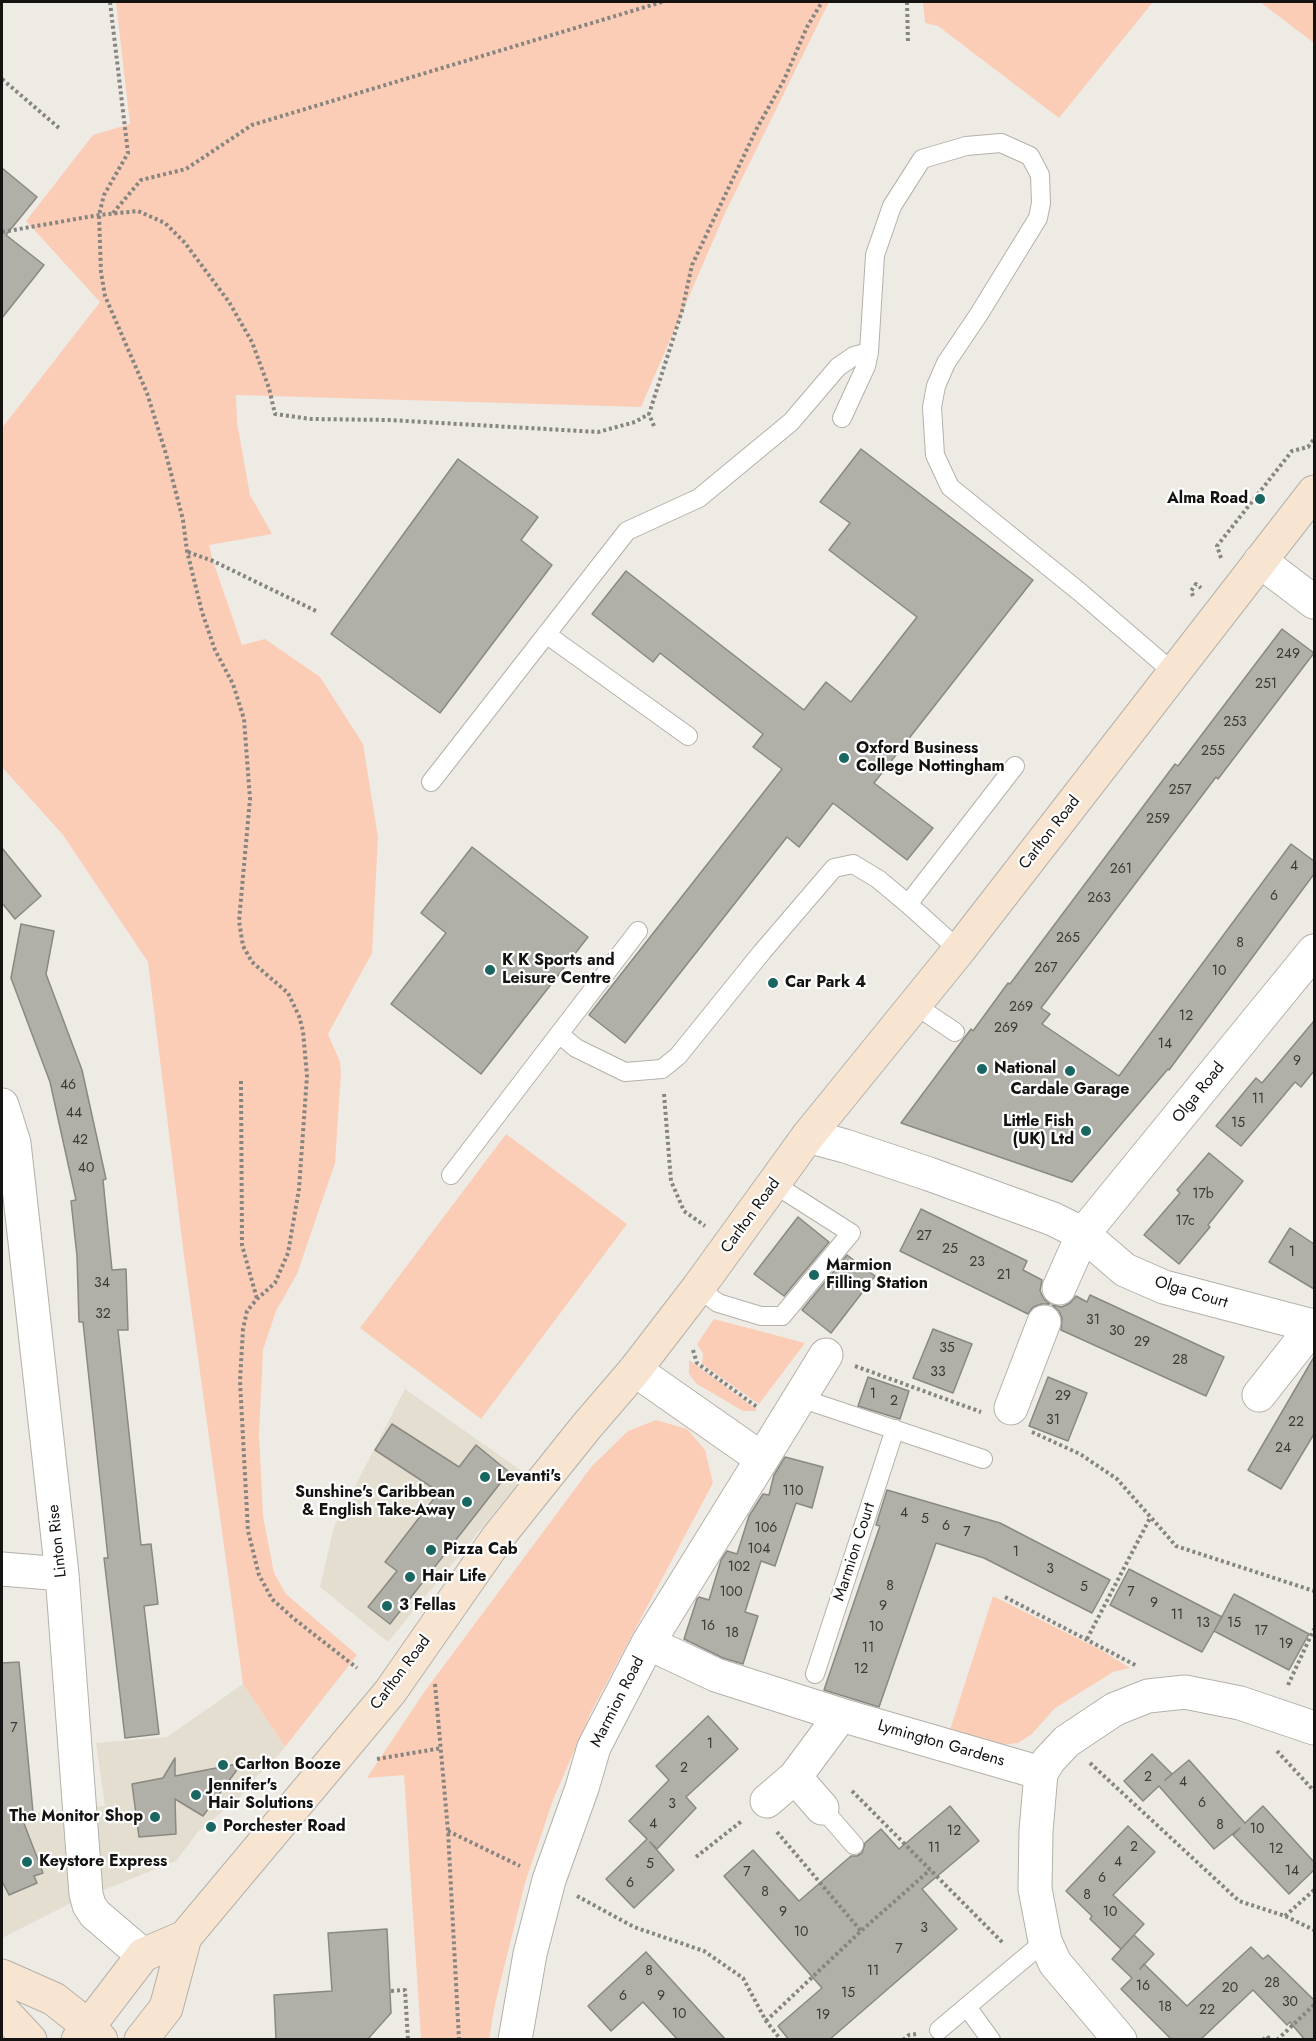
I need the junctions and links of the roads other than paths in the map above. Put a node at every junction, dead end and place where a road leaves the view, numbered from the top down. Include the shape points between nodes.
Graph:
1 (869, 352) junction
2 (842, 418) dead end
3 (1314, 492) edge
4 (1260, 561) junction
5 (1314, 602) edge
6 (546, 634) junction
7 (1174, 673) junction
8 (688, 736) dead end
9 (1015, 766) dead end
10 (431, 782) dead end
11 (908, 904) junction
12 (638, 931) dead end
13 (959, 950) junction
14 (1314, 951) edge
15 (915, 1005) junction
16 (956, 1032) dead end
17 (559, 1034) junction
18 (2, 1105) edge
19 (808, 1136) junction
20 (452, 1175) dead end
21 (774, 1184) junction
22 (1083, 1234) junction
23 (15, 1282) edge
24 (698, 1288) junction
25 (1059, 1288) dead end
26 (1044, 1322) dead end
27 (1314, 1325) edge
28 (826, 1355) road end
29 (635, 1370) junction
30 (1258, 1395) dead end
31 (791, 1411) junction
32 (1009, 1417) road end
33 (895, 1429) junction
34 (762, 1459) junction
35 (983, 1459) dead end
36 (2, 1569) edge
37 (62, 1574) junction
38 (648, 1643) junction
39 (815, 1674) dead end
40 (841, 1715) junction
41 (1314, 1728) edge
42 (1041, 1773) junction
43 (795, 1777) junction
44 (822, 1808) joint
45 (758, 1809) road end
46 (854, 1845) dead end
47 (185, 1937) junction
48 (1045, 1941) junction
49 (143, 1955) junction
50 (2, 1976) edge
51 (967, 2007) junction
52 (2, 2010) edge
53 (939, 2030) dead end
54 (89, 2035) edge
55 (30, 2040) edge
56 (141, 2040) edge
57 (515, 2040) edge
58 (991, 2040) edge
59 (1120, 2040) edge

1 - 2 lane
1 - 6 lane via 837,367 791,422 699,498 627,531
1 - 7 lane via 875,255 892,206 922,159 966,146 1001,142 1030,156 1040,175 1038,218 946,363 936,386 932,406 935,455 950,488
3 - 4 main road, Carlton Road
4 - 5 street
4 - 7 main road, Carlton Road
6 - 8 lane
6 - 10 lane
7 - 13 main road, Carlton Road
9 - 11 lane
11 - 13 lane
11 - 17 lane via 853,864 834,868 678,1056 662,1069 625,1072 576,1048
12 - 17 lane
13 - 15 main road, Carlton Road
14 - 22 street, Olga Road
15 - 16 lane
15 - 19 main road, Carlton Road
17 - 20 lane
18 - 23 street, Linton Rise via 14,1143
19 - 21 main road, Carlton Road
19 - 22 street via 929,1174 1053,1219
21 - 24 main road, Carlton Road
21 - 24 lane via 851,1233 782,1316 760,1316 718,1303
22 - 25 street, Olga Road
22 - 27 street, Olga Court via 1125,1270 1164,1287
23 - 37 street, Linton Rise
24 - 29 main road, Carlton Road
26 - 32 street
27 - 30 street, Olga Court
28 - 31 street, Marmion Road
29 - 34 street
29 - 47 main road, Carlton Road via 498,1537 390,1692
31 - 33 lane
31 - 34 street, Marmion Road
33 - 35 lane
33 - 39 lane, Marmion Court
34 - 38 street, Marmion Road
36 - 37 street
37 - 49 street, Linton Rise via 86,1894 95,1914
38 - 40 street, Lymington Gardens via 716,1675
38 - 57 street, Marmion Road via 594,1747 549,1880 530,1954
40 - 42 street, Lymington Gardens
40 - 43 street
41 - 42 street via 1240,1703 1196,1694 1148,1696 1115,1709 1067,1741
42 - 48 street via 1035,1889
43 - 44 street
43 - 45 street
44 - 46 lane
47 - 49 main road, Carlton Road
47 - 56 main road, Carlton Road via 166,2008
48 - 51 lane
48 - 59 street via 1055,1963
49 - 54 main road, Carlton Road
50 - 54 main road via 54,1999
51 - 53 lane
51 - 58 lane
52 - 55 main road

